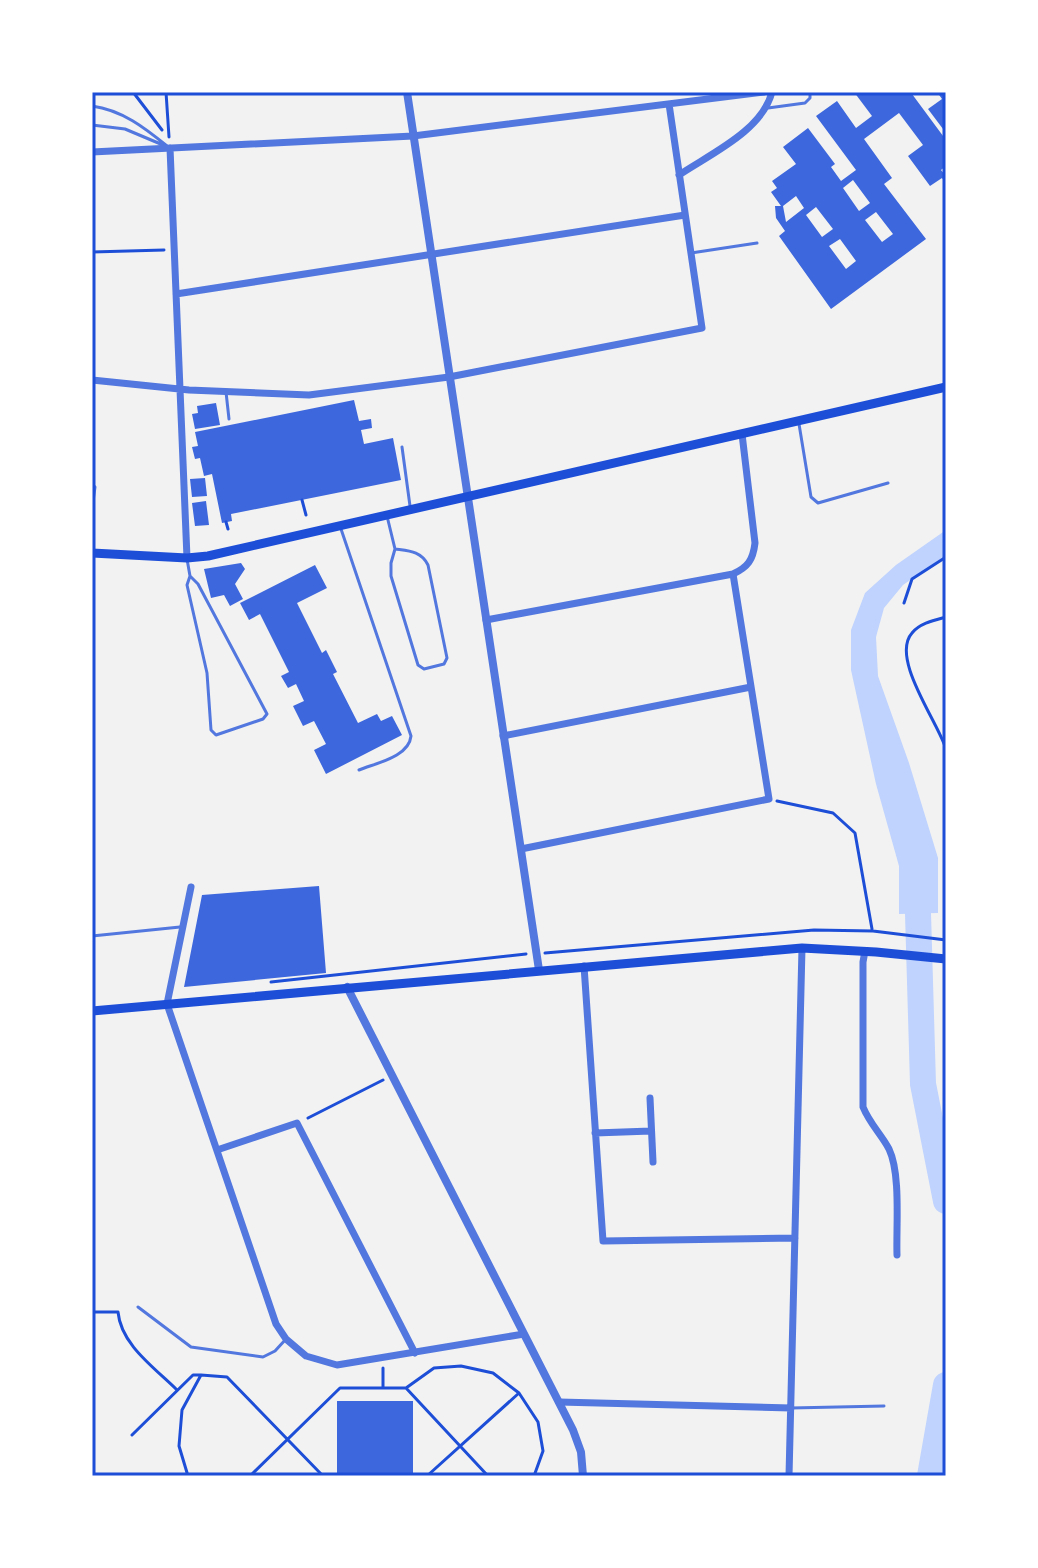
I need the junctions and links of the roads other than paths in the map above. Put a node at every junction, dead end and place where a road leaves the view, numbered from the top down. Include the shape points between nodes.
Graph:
1 (407, 92) edge
2 (764, 92) edge
3 (772, 92) edge
4 (810, 92) edge
5 (669, 104) junction
6 (92, 106) edge
7 (768, 108) junction
8 (92, 125) edge
9 (413, 136) junction
10 (170, 144) junction
11 (92, 152) edge
12 (679, 175) junction
13 (685, 215) junction
14 (757, 243) dead end
15 (691, 253) junction
16 (431, 254) junction
17 (176, 294) junction
18 (449, 377) junction
19 (92, 380) edge
20 (946, 387) edge
21 (180, 389) junction
22 (226, 392) junction
23 (229, 419) dead end
24 (799, 421) junction
25 (742, 434) junction
26 (402, 447) dead end
27 (888, 483) dead end
28 (92, 484) edge
29 (467, 497) junction
30 (92, 509) edge
31 (410, 510) junction
32 (387, 515) junction
33 (340, 526) junction
34 (395, 549) junction
35 (92, 553) edge
36 (187, 558) junction
37 (733, 574) junction
38 (190, 576) junction
39 (486, 620) junction
40 (751, 687) junction
41 (503, 736) junction
42 (359, 770) dead end
43 (521, 849) junction
44 (191, 887) dead end
45 (183, 927) junction
46 (92, 936) edge
47 (802, 948) junction
48 (865, 951) junction
49 (942, 958) edge
50 (584, 966) junction
51 (539, 970) junction
52 (347, 987) junction
53 (167, 1004) junction
54 (92, 1011) edge
55 (650, 1098) dead end
56 (651, 1131) junction
57 (595, 1133) junction
58 (217, 1150) junction
59 (653, 1162) dead end
60 (795, 1238) junction
61 (897, 1255) dead end
62 (138, 1307) dead end
63 (524, 1334) junction
64 (286, 1339) junction
65 (415, 1353) junction
66 (559, 1402) junction
67 (884, 1406) dead end
68 (791, 1408) junction
69 (583, 1476) edge
70 (789, 1476) edge

1 - 9 street
2 - 5 street
3 - 7 street
4 - 7 lane via 805,103
5 - 9 street
5 - 12 street
6 - 10 lane via 136,122
7 - 12 street
8 - 10 lane
9 - 10 street
9 - 16 street
10 - 11 street
10 - 17 street
12 - 13 street
13 - 15 street
13 - 16 street
14 - 15 lane
15 - 18 street via 702,328
16 - 17 street
16 - 18 street
17 - 21 street
18 - 22 street via 309,395
18 - 29 street
19 - 21 street
20 - 24 main road
21 - 22 street
21 - 36 street
22 - 23 lane
24 - 25 main road
24 - 27 lane via 811,497 818,503
25 - 29 main road
25 - 37 street via 755,543 746,568
26 - 31 lane
28 - 30 lane
29 - 31 main road
29 - 39 street
31 - 32 main road
32 - 33 main road
32 - 34 lane
33 - 36 main road
33 - 42 lane via 411,736 405,751
34 - 34 lane via 391,576 418,665 424,669 444,664 428,565 416,553
35 - 36 main road
36 - 38 lane
37 - 39 street
37 - 40 street
38 - 38 lane via 187,585 207,673 211,730 219,734 267,714
39 - 41 street
40 - 41 street
40 - 43 street via 769,799
41 - 43 street
43 - 51 street
44 - 45 street
45 - 46 lane
45 - 53 street
47 - 48 main road
47 - 50 main road
47 - 60 street
48 - 49 main road
48 - 61 street via 863,1107 889,1150
50 - 51 main road
50 - 57 street
51 - 52 main road
52 - 53 main road
52 - 63 street
53 - 54 main road
53 - 58 street
55 - 56 street
56 - 57 street
56 - 59 street
57 - 60 street via 603,1241
58 - 64 street via 276,1324
58 - 65 street via 297,1123
60 - 68 street
62 - 64 lane via 191,1347 263,1357
63 - 65 street
63 - 66 street
64 - 65 street via 306,1356 337,1365
66 - 68 street
66 - 69 street via 578,1441
67 - 68 lane
68 - 70 street

